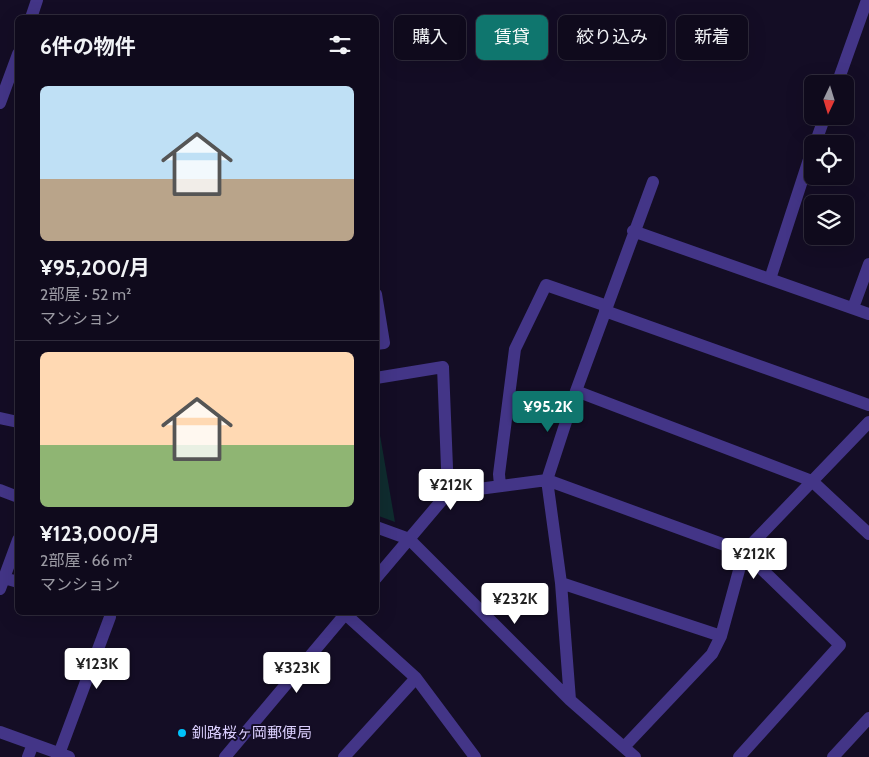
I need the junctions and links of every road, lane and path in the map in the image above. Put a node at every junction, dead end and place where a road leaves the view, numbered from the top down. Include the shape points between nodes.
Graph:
1 (37, 0) edge
2 (867, 0) edge
3 (32, 15) edge
4 (15, 62) edge
5 (840, 75) edge
6 (0, 103) edge
7 (804, 175) edge
8 (653, 182) dead end
9 (633, 231) junction
10 (869, 264) edge
11 (770, 279) junction
12 (853, 308) junction
13 (606, 309) junction
14 (379, 312) edge
15 (869, 314) edge
16 (379, 344) edge
17 (379, 378) edge
18 (576, 391) junction
19 (869, 405) edge
20 (0, 418) edge
21 (15, 421) edge
22 (869, 422) edge
23 (546, 480) junction
24 (812, 481) junction
25 (500, 486) junction
26 (0, 490) edge
27 (448, 493) junction
28 (15, 496) edge
29 (379, 527) edge
30 (869, 534) edge
31 (409, 539) junction
32 (15, 548) edge
33 (744, 552) junction
34 (379, 574) edge
35 (15, 582) edge
36 (2, 583) edge
37 (561, 583) junction
38 (106, 615) edge
39 (344, 615) edge
40 (348, 615) edge
41 (721, 636) junction
42 (416, 678) junction
43 (570, 700) junction
44 (869, 718) edge
45 (0, 732) edge
46 (33, 744) junction
47 (624, 747) junction
48 (468, 754) edge
49 (64, 755) edge
50 (28, 757) edge
51 (225, 757) edge
52 (344, 757) edge
53 (635, 757) edge
54 (739, 757) edge
55 (833, 757) edge

1 - 3 street
2 - 5 street
4 - 6 street
7 - 11 street
8 - 9 street
9 - 11 street
9 - 13 street
10 - 12 street
11 - 12 street
12 - 15 street
13 - 18 street
13 - 19 street
13 - 25 street via 546,285 515,349 498,474
14 - 16 street via 384,343
17 - 27 street via 443,367
18 - 23 street
18 - 24 street
20 - 21 street
22 - 24 street
23 - 25 street
23 - 33 street
23 - 37 street
24 - 30 street
24 - 33 street
25 - 27 street
26 - 28 street
27 - 31 street
29 - 31 street
31 - 34 street
31 - 43 street
32 - 36 street
33 - 41 street
33 - 54 street via 840,645
35 - 36 street
37 - 41 street
37 - 43 street
38 - 49 street
39 - 51 street
40 - 42 street
41 - 47 street via 712,654
42 - 48 street
42 - 52 street
43 - 47 street
44 - 55 street
45 - 46 street
46 - 49 street
46 - 50 street
47 - 53 street

